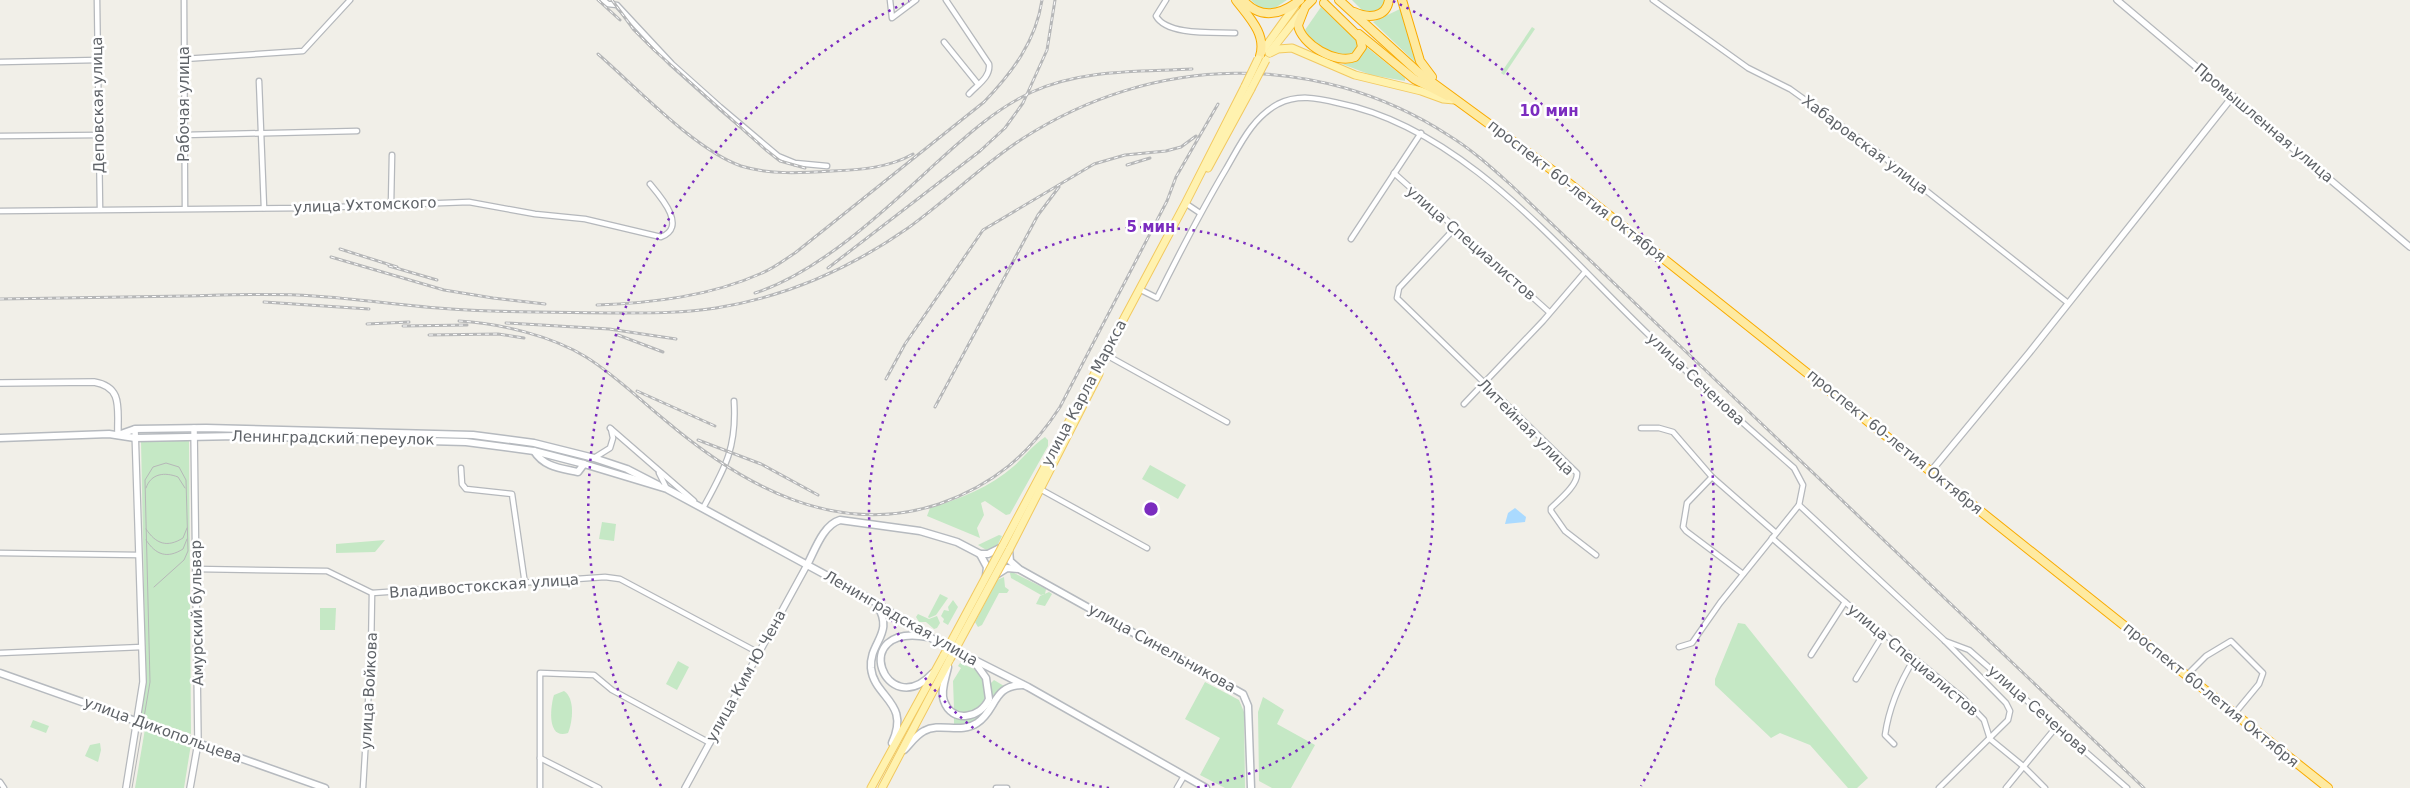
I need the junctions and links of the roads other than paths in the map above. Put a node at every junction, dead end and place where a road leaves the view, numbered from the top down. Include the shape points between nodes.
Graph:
1 (96, 0) edge
2 (184, 0) edge
3 (350, 0) edge
4 (603, 0) edge
5 (890, 0) edge
6 (916, 0) edge
7 (946, 0) edge
8 (1166, 0) edge
9 (1236, 0) edge
10 (1243, 0) edge
11 (1299, 0) edge
12 (1312, 0) edge
13 (1339, 0) edge
14 (1389, 0) edge
15 (1402, 0) edge
16 (1653, 0) edge
17 (2117, 0) edge
18 (1323, 1) edge
19 (619, 2) edge
20 (1306, 7) junction
21 (1348, 9) junction
22 (1235, 33) dead end
23 (944, 42) dead end
24 (1270, 53) junction
25 (1261, 58) junction
26 (184, 59) junction
27 (98, 60) junction
28 (0, 62) edge
29 (259, 81) dead end
30 (978, 84) junction
31 (1248, 87) junction
32 (969, 94) dead end
33 (2233, 96) junction
34 (1458, 100) junction
35 (357, 131) dead end
36 (261, 133) junction
37 (1421, 133) junction
38 (99, 135) junction
39 (184, 135) junction
40 (0, 136) edge
41 (392, 155) dead end
42 (827, 166) dead end
43 (1394, 173) junction
44 (650, 184) dead end
45 (391, 205) junction
46 (1188, 206) junction
47 (185, 208) junction
48 (264, 208) junction
49 (100, 209) junction
50 (0, 211) edge
51 (1200, 213) junction
52 (1456, 227) junction
53 (1351, 239) dead end
54 (2410, 247) edge
55 (1585, 272) junction
56 (1143, 291) junction
57 (2068, 304) junction
58 (1549, 312) junction
59 (1108, 356) junction
60 (0, 383) edge
61 (1483, 384) junction
62 (734, 401) dead end
63 (1464, 404) dead end
64 (1227, 422) dead end
65 (194, 428) junction
66 (1641, 428) dead end
67 (135, 430) junction
68 (118, 435) junction
69 (194, 437) junction
70 (0, 438) edge
71 (135, 438) junction
72 (534, 451) junction
73 (594, 458) junction
74 (584, 464) junction
75 (655, 467) junction
76 (461, 468) dead end
77 (1932, 470) junction
78 (1712, 477) junction
79 (663, 488) junction
80 (1040, 489) junction
81 (1799, 505) junction
82 (701, 507) junction
83 (1776, 533) junction
84 (1772, 538) junction
85 (1005, 548) junction
86 (1147, 548) dead end
87 (0, 553) edge
88 (980, 554) junction
89 (139, 555) junction
90 (1596, 555) dead end
91 (807, 565) junction
92 (196, 569) junction
93 (1019, 569) junction
94 (1742, 574) junction
95 (996, 575) junction
96 (986, 577) junction
97 (525, 584) junction
98 (372, 594) junction
99 (873, 601) junction
100 (1845, 602) junction
101 (1884, 633) junction
102 (931, 638) junction
103 (1944, 640) junction
104 (1679, 646) dead end
105 (142, 647) junction
106 (0, 653) edge
107 (759, 653) junction
108 (1811, 655) dead end
109 (947, 657) junction
110 (1914, 659) junction
111 (971, 660) junction
112 (0, 673) edge
113 (2187, 675) junction
114 (1856, 679) dead end
115 (1026, 686) junction
116 (990, 702) junction
117 (2235, 713) junction
118 (137, 720) junction
119 (2057, 726) junction
120 (1990, 739) junction
121 (198, 743) junction
122 (710, 743) junction
123 (1894, 744) dead end
124 (903, 750) junction
125 (540, 758) junction
126 (2023, 766) junction
127 (882, 768) junction
128 (1184, 776) junction
129 (0, 782) edge
130 (4, 788) edge
131 (126, 788) edge
132 (190, 788) edge
133 (325, 788) edge
134 (364, 788) edge
135 (540, 788) edge
136 (599, 788) edge
137 (685, 788) edge
138 (871, 788) edge
139 (882, 788) edge
140 (996, 788) edge
141 (1007, 788) edge
142 (1176, 788) edge
143 (1206, 788) edge
144 (1251, 788) edge
145 (1939, 788) edge
146 (2006, 788) edge
147 (2045, 788) edge
148 (2127, 788) edge
149 (2328, 788) edge

1 - 27 street, Деповская улица
2 - 26 street, Рабочая улица
3 - 26 street via 303,52
4 - 19 street via 608,4
5 - 6 street via 892,18
7 - 30 street via 989,64 989,70
8 - 22 street via 1156,16 1159,21 1180,30
9 - 25 highway via 1259,32
10 - 11 highway via 1251,8 1268,14 1283,11
11 - 25 main road
12 - 20 highway
13 - 21 highway, проспект 60-летия Октября
14 - 21 highway via 1385,10 1371,16
15 - 34 highway via 1420,61 1427,73
16 - 57 street, Хабаровская улица via 1748,68 1790,88 1871,147
17 - 33 street, Промышленная улица
18 - 20 highway via 1360,38 1360,51 1355,58 1337,58 1305,41 1298,25
18 - 34 highway, проспект 60-летия Октября via 1414,79 1433,91
19 - 42 street via 672,64 778,156 795,163
20 - 24 main road
21 - 34 highway, проспект 60-летия Октября via 1398,55
23 - 30 street
24 - 25 main road
24 - 34 main road via 1292,48 1355,75 1443,99
25 - 31 main road, bridge
26 - 39 street, Рабочая улица
27 - 28 street
27 - 38 street, Деповская улица
29 - 36 street
30 - 32 street
31 - 46 main road, улица Карла Маркса
31 - 85 main road, улица Карла Маркса
33 - 54 street, Промышленная улица
33 - 57 street
34 - 77 highway, проспект 60-летия Октября via 1556,173
35 - 36 street
36 - 39 street
36 - 48 street
37 - 43 street
37 - 51 street, улица Сеченова via 1350,105 1305,97 1287,100 1268,110 1252,126
37 - 55 street, улица Сеченова via 1479,174
38 - 40 street
38 - 49 street, Деповская улица
39 - 47 street, Рабочая улица
41 - 45 street
43 - 52 street, улица Специалистов
43 - 53 street
44 - 45 street, улица Ухтомского via 671,214 672,225 661,237 585,219 469,202
45 - 48 street, улица Ухтомского
46 - 51 street
46 - 56 main road, улица Карла Маркса
47 - 48 street, улица Ухтомского
47 - 49 street, улица Ухтомского
49 - 50 street, улица Ухтомского
51 - 56 street, улица Сеченова via 1157,298
52 - 58 street, улица Специалистов
52 - 61 street, Литейная улица via 1396,295
55 - 58 street
55 - 81 street, улица Сеченова via 1647,334 1794,468 1803,485
56 - 59 main road, улица Карла Маркса
57 - 77 street
58 - 61 street
59 - 64 street
59 - 80 main road, улица Карла Маркса
60 - 68 street via 94,382 108,386 116,394
61 - 63 street
61 - 90 street, Литейная улица via 1577,473 1577,478 1551,512 1565,531
62 - 82 street via 730,453
65 - 67 main road, Ленинградский переулок
65 - 69 street, Амурский бульвар
65 - 73 main road, Ленинградский переулок via 473,435 534,442
66 - 78 street via 1673,432
67 - 68 main road, Ленинградский переулок
67 - 71 street
68 - 70 main road, Ленинградский переулок
68 - 71 main road, Ленинградский переулок
69 - 71 main road, Ленинградский переулок
69 - 72 main road, Ленинградский переулок via 355,437 466,442
69 - 92 street, Амурский бульвар
71 - 89 street
72 - 74 main road, Ленинградский переулок
72 - 74 main road via 543,463 559,468 578,472
73 - 75 street, Ленинградская улица via 610,448 613,438 610,428
73 - 79 main road, Ленинградский переулок via 626,468
74 - 79 main road, Ленинградский переулок
75 - 79 street
75 - 82 street, Ленинградская улица
76 - 97 street via 462,484 466,489 512,494
77 - 113 highway, проспект 60-летия Октября
78 - 83 street
78 - 94 street via 1687,503 1683,526
79 - 82 main road, Ленинградский переулок
80 - 85 main road, улица Карла Маркса
80 - 86 street
81 - 83 street
81 - 103 street, улица Сеченова
82 - 91 main road, Ленинградская улица
83 - 84 street
84 - 94 street
84 - 100 street, улица Специалистов
85 - 88 main road
85 - 93 main road via 1010,561
85 - 95 main road, bridge
85 - 96 main road, улица Карла Маркса, bridge
87 - 89 street
88 - 91 main road via 957,542 920,531 844,520 829,526
88 - 96 main road via 986,567
89 - 105 street
91 - 99 main road, Ленинградская улица
91 - 107 street, улица Ким Ю Чена
92 - 98 street, Владивостокская улица via 327,571
92 - 121 street, Амурский бульвар
93 - 95 main road via 1007,568
93 - 144 main road, улица Синельникова via 1243,694 1248,706
94 - 104 street via 1692,643
95 - 109 main road, bridge
96 - 109 main road, улица Карла Маркса, bridge
97 - 98 street, Владивостокская улица
97 - 107 street, Владивостокская улица via 605,577 620,579
98 - 134 street, улица Войкова
99 - 102 main road, Ленинградская улица
99 - 127 main road via 884,621 884,631 873,657 872,671 895,709 898,721
100 - 101 street, улица Специалистов
100 - 108 street
101 - 110 street, улица Специалистов
101 - 114 street
102 - 109 main road via 916,636 888,642 880,660 882,672 891,682 904,687 918,685
102 - 111 main road, Ленинградская улица
103 - 119 street, улица Сеченова via 1969,650
103 - 120 street, улица Сеченова via 2009,708 2008,720
105 - 106 street
105 - 118 street via 143,682
107 - 122 street, улица Ким Ю Чена
109 - 116 main road via 943,693 949,709 957,715 967,716 979,712
109 - 124 main road, улица Карла Маркса
109 - 127 main road, улица Карла Маркса
110 - 120 street, улица Специалистов via 1984,720
110 - 123 street via 1896,692 1886,727 1885,735
111 - 115 main road, Ленинградская улица
111 - 116 main road via 981,668 986,678
112 - 118 main road, улица Дикопольцева
113 - 117 highway, проспект 60-летия Октября
113 - 117 street via 2206,656 2231,641 2263,673
115 - 116 main road via 1005,689
115 - 128 main road, Ленинградская улица
116 - 124 main road via 981,720 974,725 924,730
117 - 149 highway, проспект 60-летия Октября
118 - 121 main road, улица Дикопольцева
118 - 131 street
119 - 126 street
119 - 148 street, улица Сеченова
120 - 126 street, улица Специалистов
120 - 145 street
121 - 132 street, Амурский бульвар
121 - 133 main road, улица Дикопольцева
122 - 125 street via 612,690 594,674 540,673
122 - 137 street, улица Ким Ю Чена
124 - 139 main road, улица Карла Маркса
125 - 135 street
125 - 136 street
126 - 146 street
126 - 147 street, улица Специалистов
127 - 138 main road, улица Карла Маркса
128 - 142 street
128 - 143 main road, Ленинградская улица
129 - 130 street
140 - 141 street

